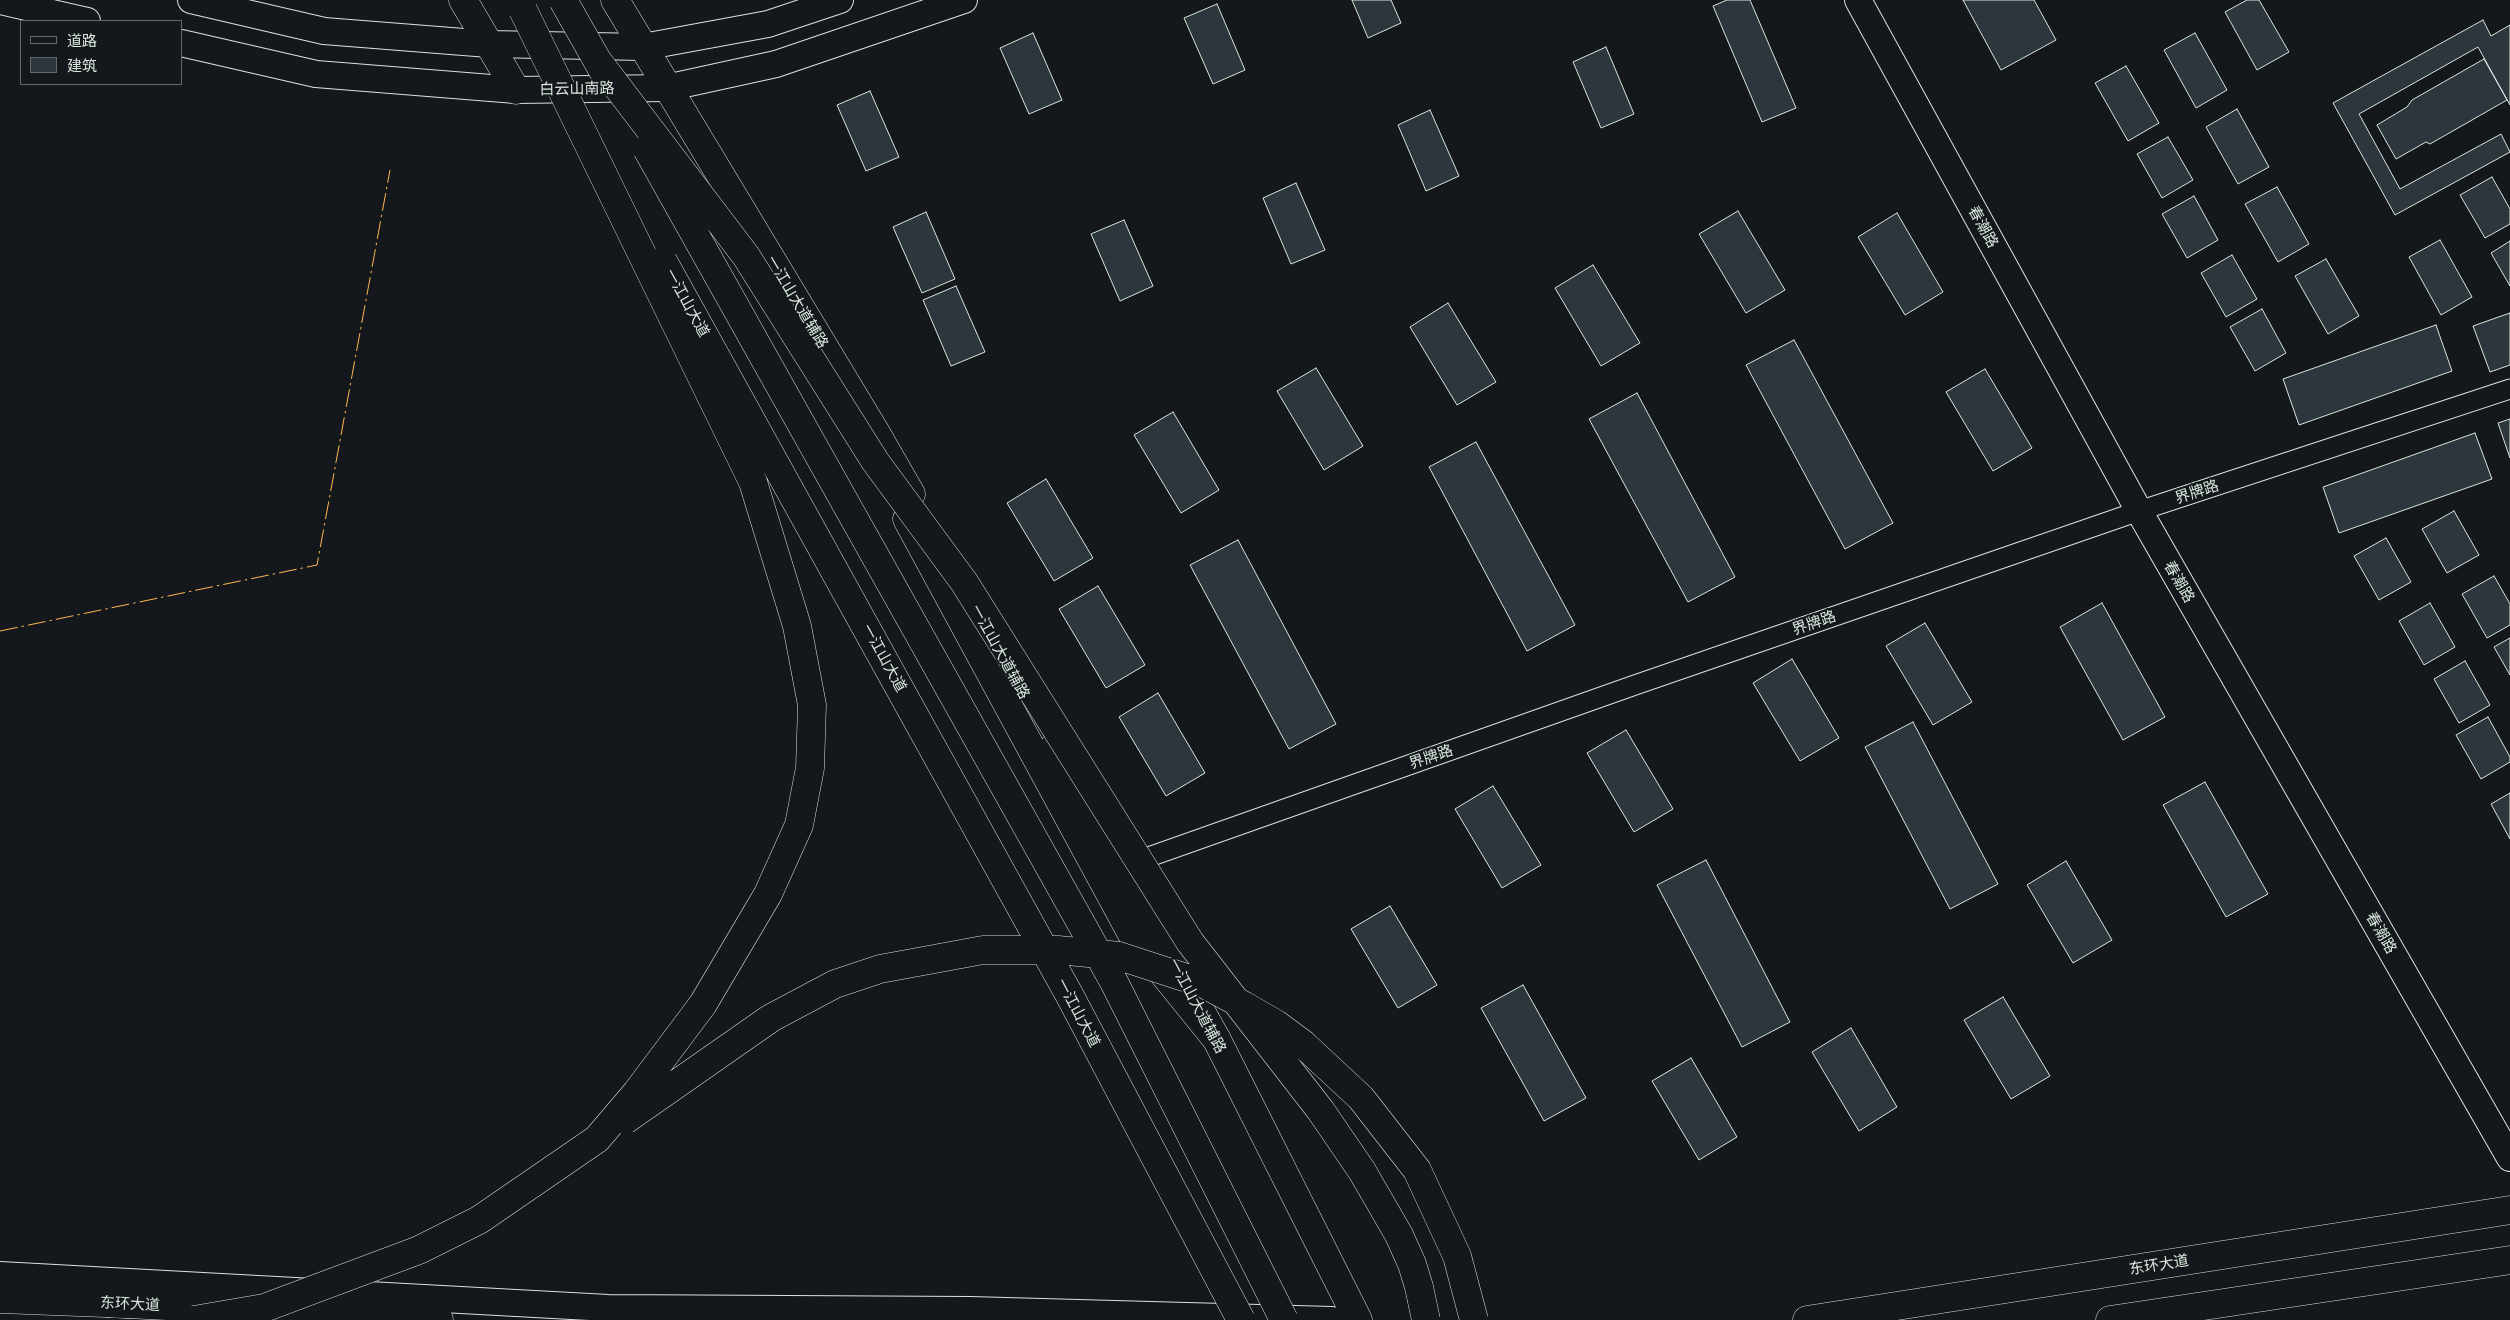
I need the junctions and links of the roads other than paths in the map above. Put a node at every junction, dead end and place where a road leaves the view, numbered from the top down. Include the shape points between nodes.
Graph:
1 (191, 0) edge
2 (463, 0) edge
3 (563, 0) edge
4 (615, 0) edge
5 (840, 0) edge
6 (964, 0) edge
7 (1858, 0) edge
8 (0, 1) edge
9 (520, 5) edge
10 (83, 20) edge
11 (182, 43) edge
12 (488, 44) junction
13 (643, 47) junction
14 (597, 60) junction
15 (666, 88) junction
16 (516, 90) junction
17 (2510, 390) edge
18 (875, 461) junction
19 (2139, 511) junction
20 (1121, 867) junction
21 (1217, 1040) junction
22 (597, 1139) junction
23 (2510, 1158) edge
24 (2510, 1210) edge
25 (2510, 1260) edge
26 (0, 1275) edge
27 (0, 1298) edge
28 (0, 1316) edge
29 (108, 1320) edge
30 (194, 1320) edge
31 (439, 1320) edge
32 (1241, 1320) edge
33 (1284, 1320) edge
34 (1332, 1320) edge
35 (1358, 1320) edge
36 (1426, 1320) edge
37 (1474, 1320) edge
38 (1807, 1320) edge
39 (2110, 1320) edge

1 - 12 main road via 324,31
2 - 12 main road
3 - 14 main road, bridge
4 - 13 main road, 一江山大道辅路
5 - 13 main road via 768,24
6 - 15 main road, 白云山南路 via 776,64
7 - 19 main road, 春潮路
8 - 10 main road
9 - 22 main road, bridge via 753,482 797,626 812,704 810,768 800,825 768,894 703,1004
9 - 32 main road, 一江山大道, bridge via 1071,998
11 - 16 main road, 白云山南路 via 316,74
12 - 13 main road
12 - 16 main road
13 - 15 main road, 一江山大道辅路
14 - 18 main road, bridge via 746,256
14 - 33 main road, bridge via 1114,982
15 - 16 main road, 白云山南路
15 - 20 main road, 一江山大道辅路 via 876,433
17 - 19 street, 界牌路
18 - 21 main road, bridge via 1133,936
18 - 36 main road, bridge via 964,582 1190,942 1321,1112 1362,1171 1402,1242 1419,1287
19 - 20 street, 界牌路
19 - 23 main road, 春潮路
20 - 21 main road, 一江山大道辅路
21 - 35 main road, 一江山大道辅路
22 - 30 main road, bridge via 480,1220 419,1250 264,1308
22 - 37 main road, bridge via 770,1018 835,984 880,969 983,950 1058,950 1118,956 1202,983 1260,1015 1303,1044 1361,1098 1417,1170 1457,1256
24 - 38 main road, 东环大道
25 - 39 main road
26 - 34 main road via 608,1308 970,1310
27 - 31 main road, 东环大道
28 - 29 main road

